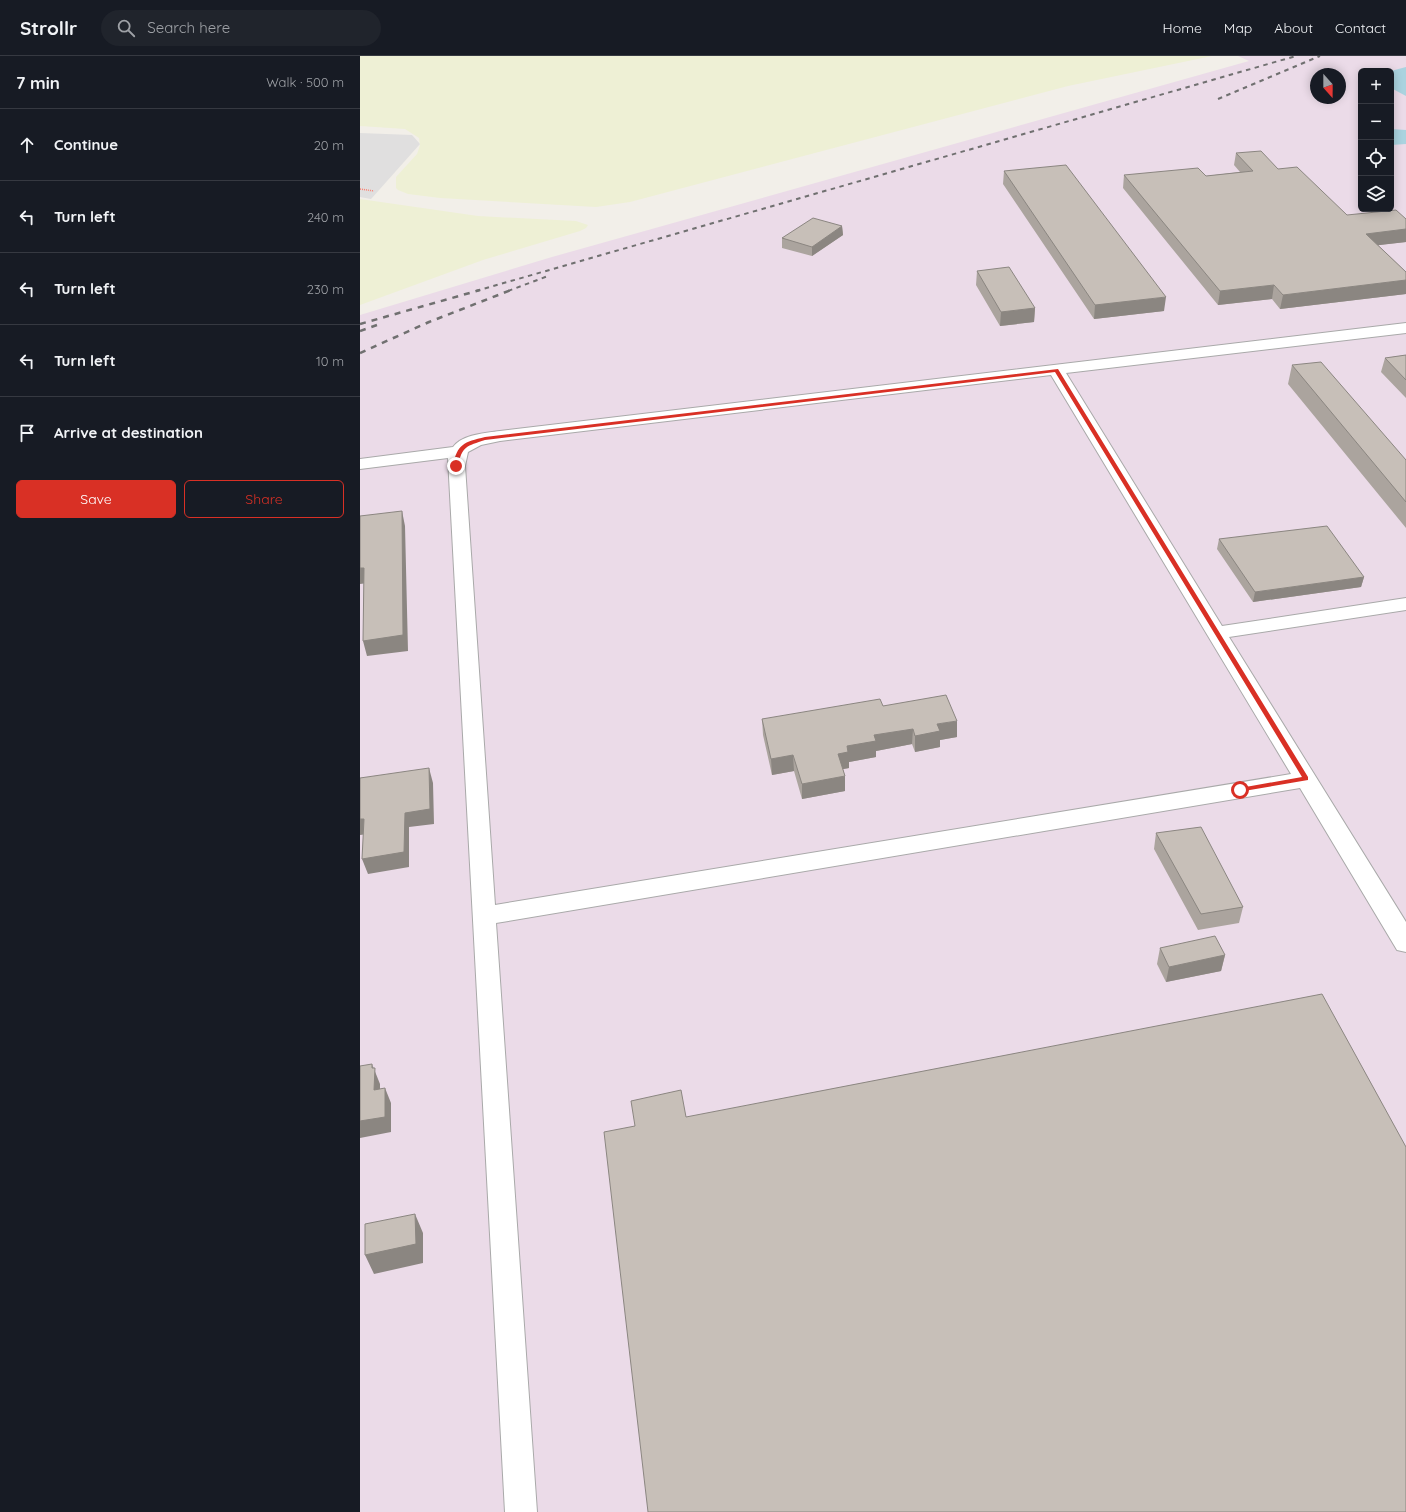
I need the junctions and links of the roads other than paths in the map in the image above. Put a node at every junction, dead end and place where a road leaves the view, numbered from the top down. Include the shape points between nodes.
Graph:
1 (1406, 328) edge
2 (1056, 370) junction
3 (458, 452) junction
4 (360, 464) edge
5 (1406, 604) edge
6 (1217, 633) junction
7 (1306, 779) junction
8 (484, 916) junction
9 (1406, 943) edge
10 (521, 1512) edge

1 - 2 lane
2 - 3 lane via 514,434 465,444
2 - 6 lane
3 - 4 lane
3 - 8 lane via 456,466
5 - 6 lane
6 - 7 lane
7 - 8 lane
7 - 9 lane
8 - 10 lane

